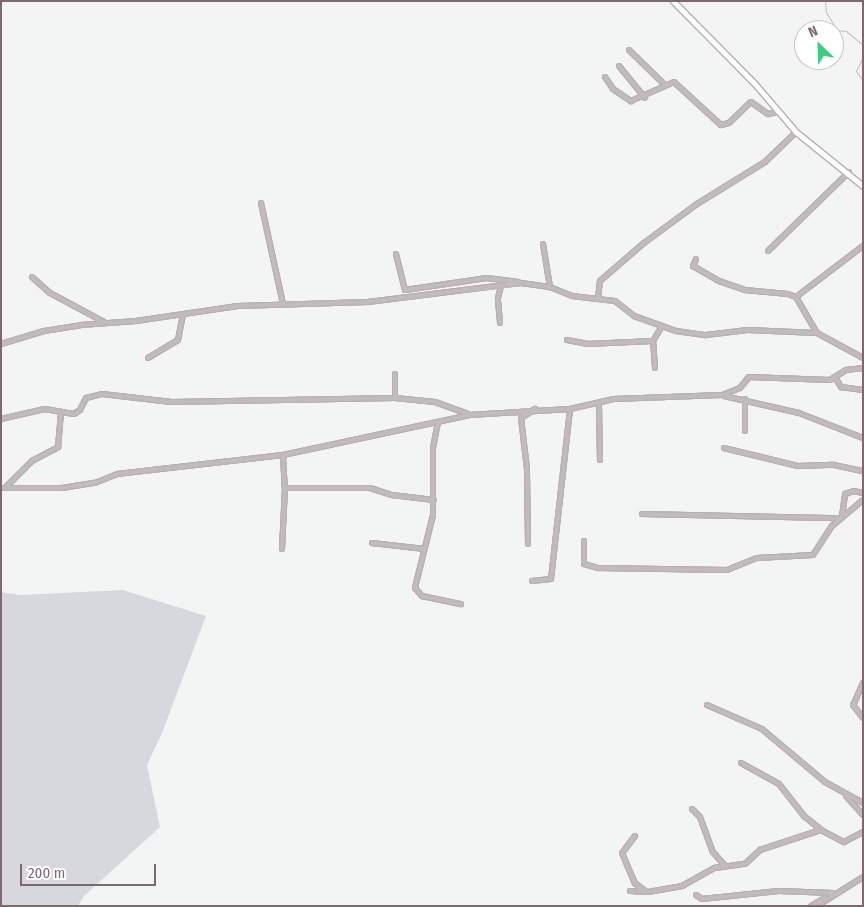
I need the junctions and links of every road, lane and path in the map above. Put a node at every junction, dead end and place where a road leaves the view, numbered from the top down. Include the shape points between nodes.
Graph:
1 (673, 1) edge
2 (629, 50) dead end
3 (619, 66) dead end
4 (605, 77) dead end
5 (665, 86) junction
6 (645, 98) junction
7 (777, 112) junction
8 (796, 132) junction
9 (849, 172) junction
10 (863, 186) edge
11 (261, 203) dead end
12 (543, 244) dead end
13 (863, 246) edge
14 (768, 250) dead end
15 (396, 254) dead end
16 (696, 259) dead end
17 (32, 277) dead end
18 (521, 283) junction
19 (501, 286) junction
20 (550, 287) junction
21 (432, 288) junction
22 (423, 294) junction
23 (796, 297) junction
24 (598, 299) junction
25 (283, 304) junction
26 (183, 316) junction
27 (106, 323) junction
28 (500, 323) dead end
29 (662, 326) junction
30 (817, 333) junction
31 (567, 340) dead end
32 (653, 341) junction
33 (1, 344) edge
34 (148, 358) dead end
35 (863, 358) edge
36 (655, 368) dead end
37 (863, 368) edge
38 (395, 374) dead end
39 (836, 377) junction
40 (863, 390) edge
41 (722, 395) junction
42 (395, 398) junction
43 (745, 399) junction
44 (599, 404) junction
45 (535, 409) junction
46 (570, 409) junction
47 (61, 413) junction
48 (469, 415) junction
49 (1, 419) edge
50 (438, 422) junction
51 (745, 431) dead end
52 (863, 438) edge
53 (724, 448) dead end
54 (283, 455) junction
55 (600, 460) dead end
56 (863, 471) edge
57 (3, 488) edge
58 (285, 488) junction
59 (863, 493) edge
60 (434, 500) junction
61 (863, 500) edge
62 (642, 514) dead end
63 (841, 517) junction
64 (584, 541) dead end
65 (372, 543) dead end
66 (528, 544) dead end
67 (282, 548) dead end
68 (425, 548) junction
69 (532, 581) dead end
70 (461, 604) dead end
71 (863, 683) edge
72 (707, 705) dead end
73 (863, 718) edge
74 (741, 762) dead end
75 (845, 795) junction
76 (863, 803) edge
77 (692, 809) dead end
78 (863, 815) edge
79 (821, 830) junction
80 (863, 832) edge
81 (636, 836) dead end
82 (725, 866) junction
83 (863, 877) edge
84 (630, 891) dead end
85 (646, 892) junction
86 (833, 893) junction
87 (696, 894) dead end
88 (811, 906) edge
89 (817, 906) edge

1 - 7 main road via 755,84
2 - 5 street
3 - 6 street
4 - 6 street via 613,89 627,100
5 - 6 street
5 - 7 street via 675,82 721,125 729,123 751,102 768,114
7 - 8 main road
8 - 9 main road
8 - 24 street via 765,162 696,204 600,281
9 - 10 main road
9 - 14 street
11 - 25 street
12 - 20 street
13 - 23 street
15 - 21 street via 405,290
16 - 23 street via 693,266 719,281 745,290
17 - 27 street via 50,293
18 - 19 street
18 - 20 street
18 - 21 street via 487,278
19 - 22 street
19 - 28 street via 498,298
20 - 24 street via 572,296
21 - 22 street
22 - 25 street via 368,302
23 - 30 street
24 - 29 street via 615,301 634,316
25 - 26 street via 238,306
26 - 27 street
26 - 34 street via 178,340
27 - 33 street via 44,331
29 - 30 street via 706,335 748,330
29 - 32 street
30 - 35 street
31 - 32 street via 587,344
32 - 36 street
37 - 39 street via 846,370
38 - 42 street
39 - 40 street via 841,387
39 - 41 street via 830,380 749,377 740,388
41 - 43 street
41 - 44 street via 614,399
42 - 47 street via 172,402 102,394 86,398 74,414
42 - 48 street via 435,402
43 - 51 street
43 - 52 street via 799,413
44 - 46 street
44 - 55 street
45 - 46 street
45 - 48 street
45 - 66 street via 521,418 527,469
46 - 69 street via 551,579
47 - 49 street via 45,409
47 - 57 street via 58,447 32,461
48 - 50 street
50 - 54 street
50 - 60 street via 433,448
53 - 56 street via 798,466 834,465
54 - 57 street via 117,474 95,483 62,488
54 - 58 street
58 - 60 street via 370,488 392,495
58 - 67 street
59 - 63 street via 854,490 845,494
60 - 68 street
61 - 63 street
62 - 63 street
63 - 64 street via 813,555 757,558 727,570 598,568 584,564
65 - 68 street
68 - 70 street via 415,582 417,592 422,596
71 - 73 street via 852,705
72 - 75 street via 762,729
74 - 79 street via 779,784 804,816
75 - 76 street
75 - 78 street
77 - 82 street via 700,816 713,852
79 - 80 street via 844,842
79 - 82 street via 760,850 745,864
81 - 85 street via 622,853 635,883
82 - 85 street via 682,886
83 - 86 street
84 - 85 street
86 - 87 street via 779,891 702,899
86 - 88 street
86 - 89 street

